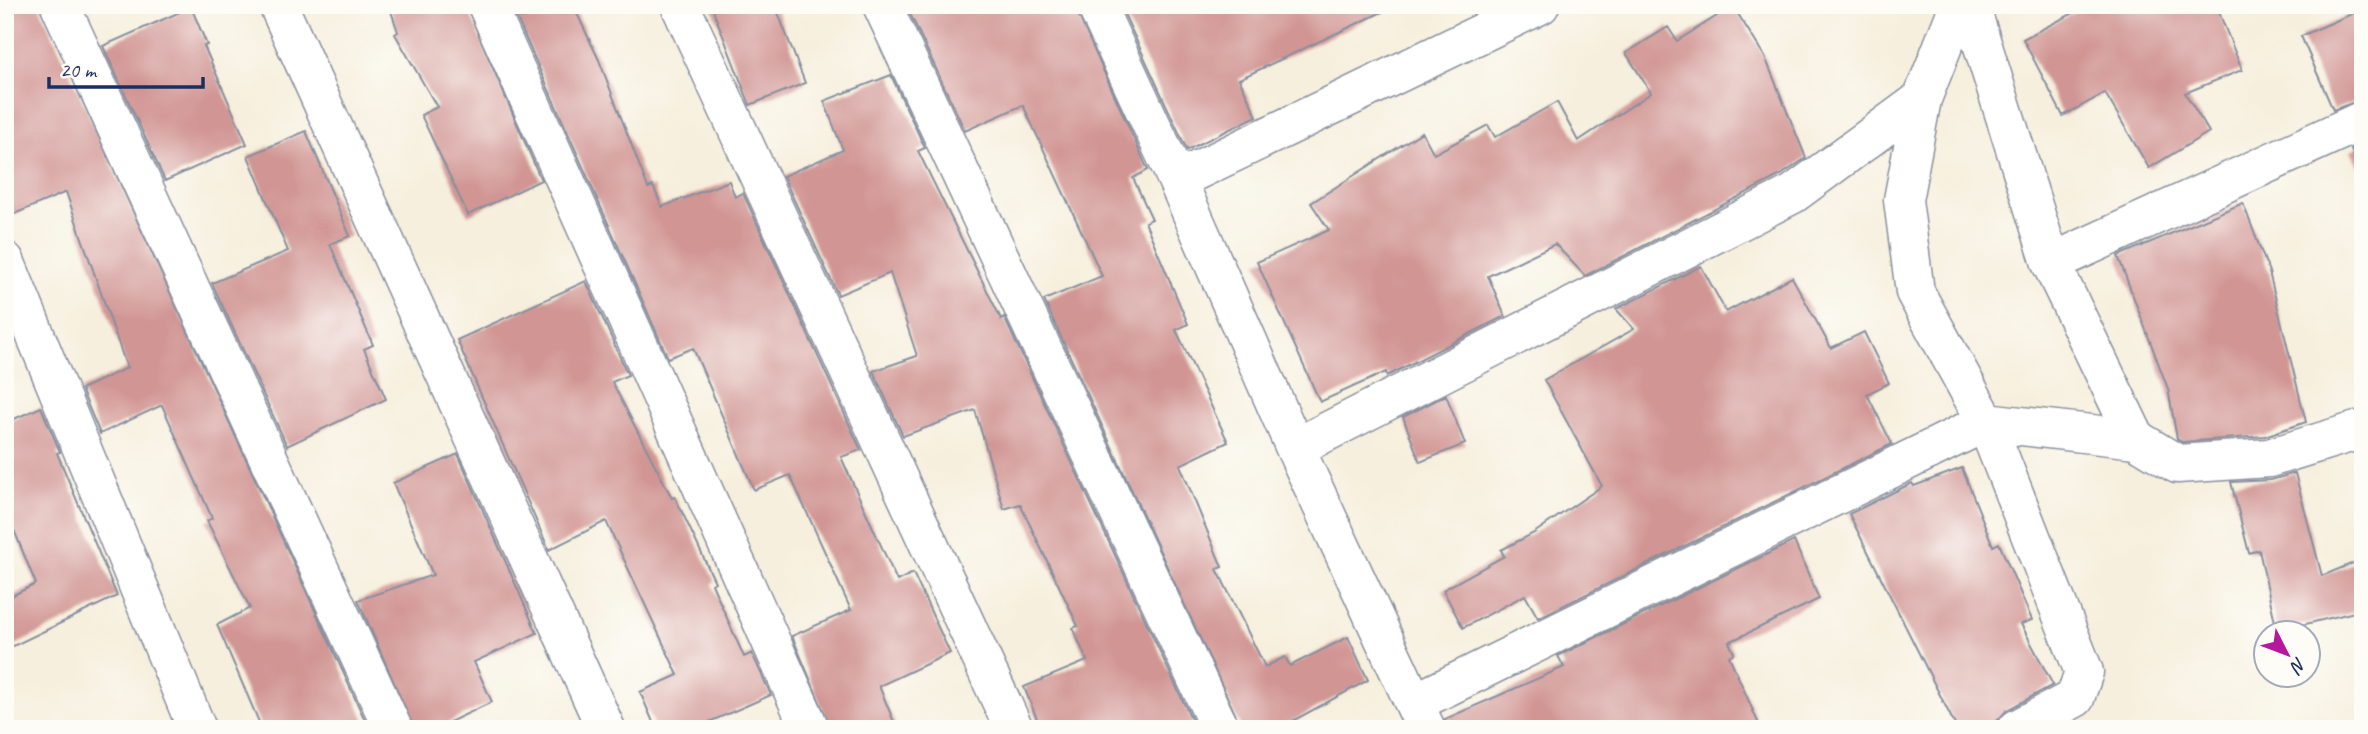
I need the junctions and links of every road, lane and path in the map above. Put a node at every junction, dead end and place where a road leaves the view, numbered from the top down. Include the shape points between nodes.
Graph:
1 (60, 5) edge
2 (278, 5) edge
3 (487, 5) edge
4 (680, 5) edge
5 (882, 5) edge
6 (1096, 5) edge
7 (1541, 5) edge
8 (1959, 5) edge
9 (1970, 5) edge
10 (1922, 99) junction
11 (2363, 120) edge
12 (1177, 180) junction
13 (5, 261) edge
14 (2052, 264) junction
15 (1986, 422) junction
16 (2363, 429) edge
17 (2136, 439) junction
18 (1295, 448) junction
19 (1420, 716) edge
20 (197, 729) edge
21 (393, 729) edge
22 (606, 729) edge
23 (810, 729) edge
24 (1014, 729) edge
25 (1220, 729) edge
26 (2017, 729) edge

1 - 21 street
2 - 22 street
3 - 23 street
4 - 24 street
5 - 25 street
6 - 12 street
7 - 12 street
8 - 10 street
9 - 14 street
10 - 15 street via 1903,200 1914,292
10 - 18 street via 1793,194
11 - 14 street
12 - 18 street
13 - 20 street
14 - 17 street
15 - 17 street
15 - 19 street
15 - 26 street via 2084,672 2074,698
16 - 17 street via 2269,457 2177,464
18 - 19 street

